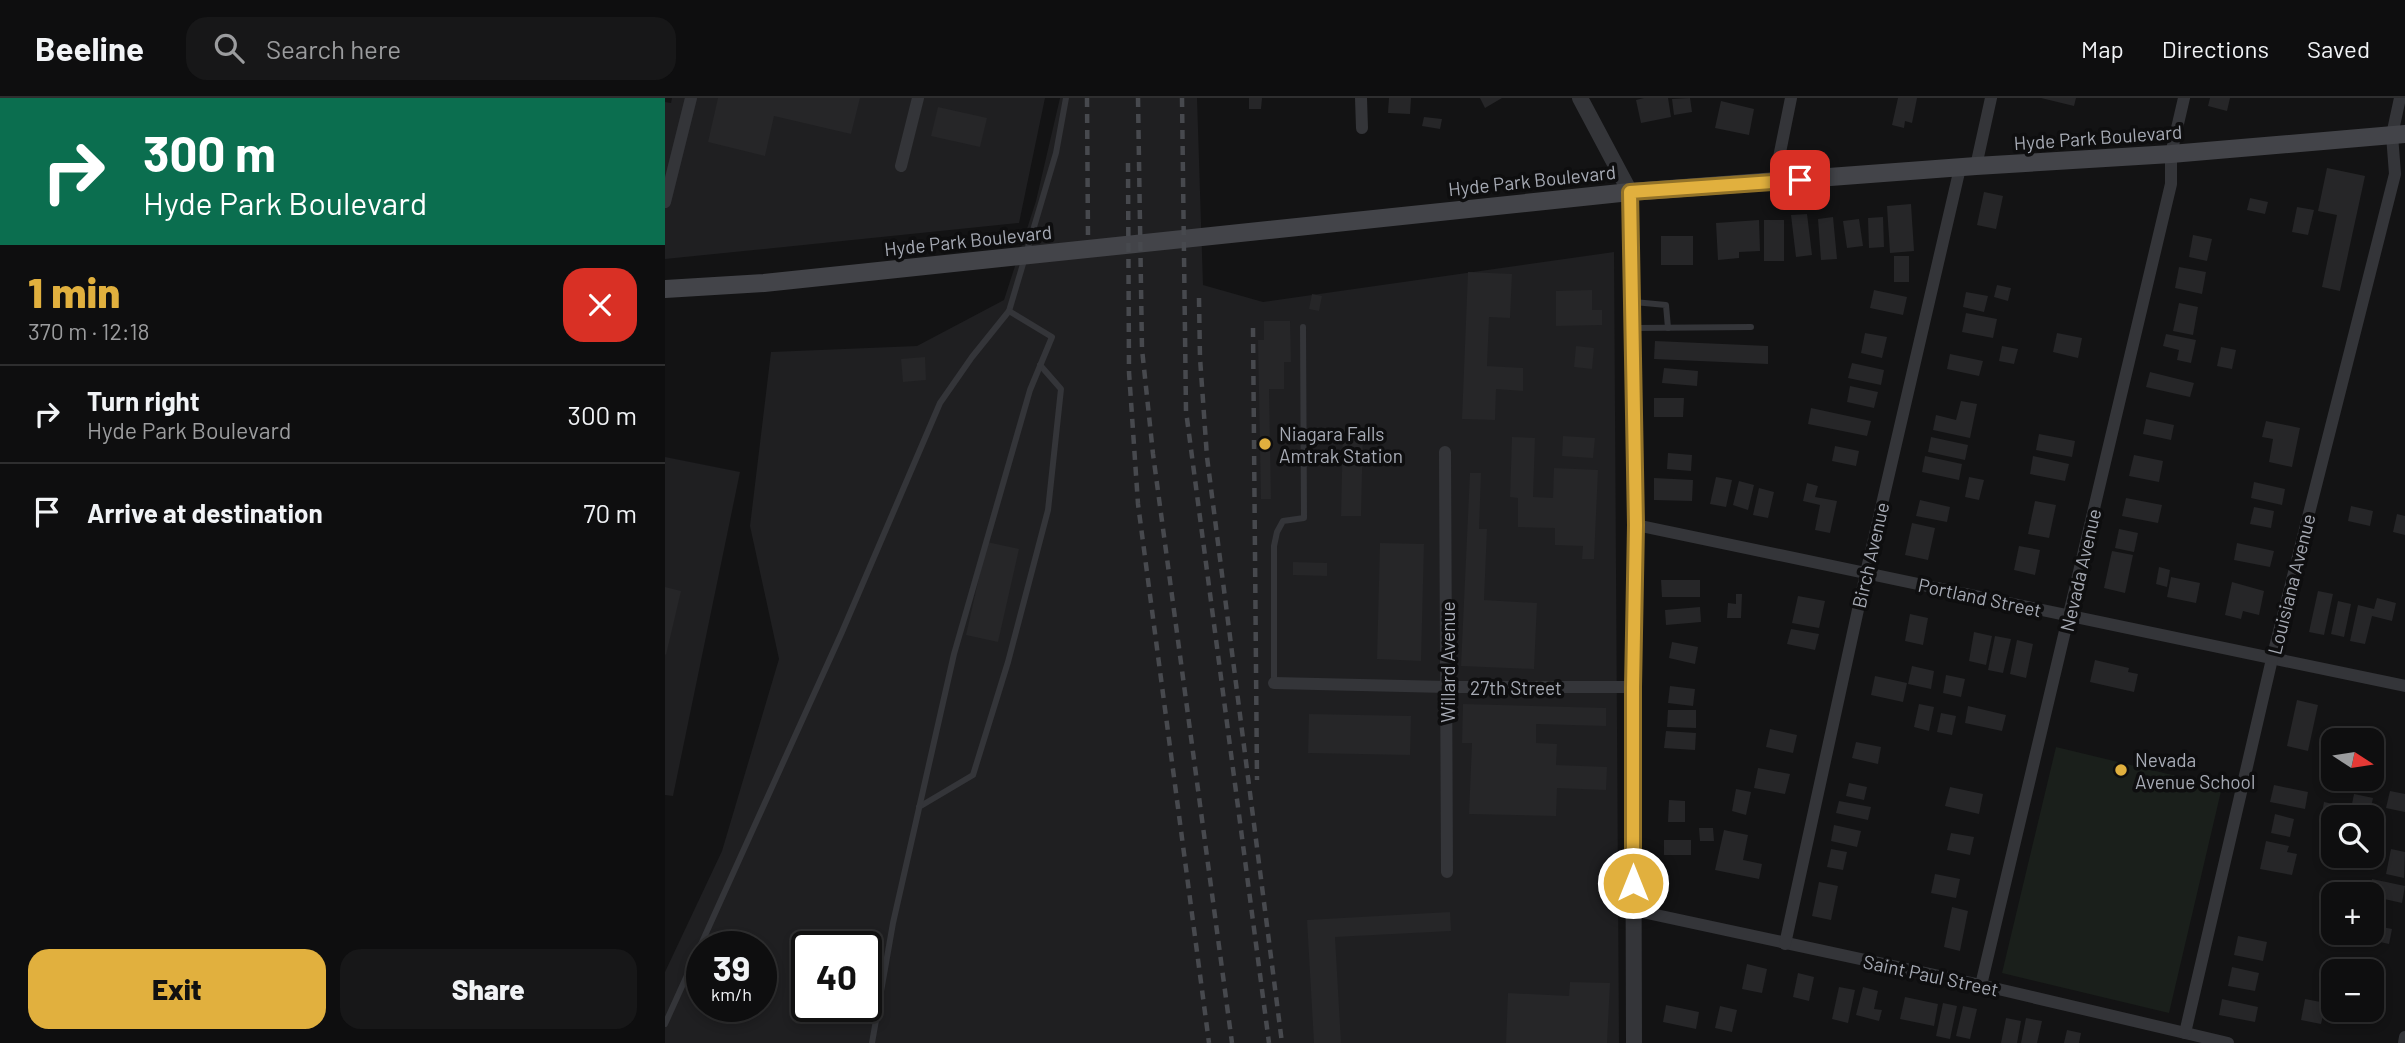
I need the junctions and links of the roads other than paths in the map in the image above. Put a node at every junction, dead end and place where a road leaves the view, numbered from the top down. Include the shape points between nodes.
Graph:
1 (691, 98) edge
2 (918, 98) edge
3 (1066, 98) edge
4 (1361, 98) edge
5 (1791, 98) edge
6 (1991, 98) edge
7 (2184, 98) edge
8 (2400, 98) edge
9 (1583, 100) edge
10 (1362, 128) dead end
11 (2398, 134) edge
12 (2171, 154) junction
13 (901, 166) dead end
14 (1968, 167) junction
15 (1774, 182) junction
16 (1630, 192) junction
17 (665, 202) edge
18 (665, 289) edge
19 (1632, 301) junction
20 (1009, 310) junction
21 (1303, 327) dead end
22 (1751, 327) dead end
23 (1633, 328) junction
24 (1668, 328) junction
25 (1040, 365) junction
26 (1445, 452) dead end
27 (1636, 525) junction
28 (1866, 573) junction
29 (2069, 615) junction
30 (2272, 659) junction
31 (1274, 683) joint
32 (2405, 686) edge
33 (1447, 687) junction
34 (1633, 687) junction
35 (919, 807) junction
36 (1447, 872) dead end
37 (1633, 910) junction
38 (1786, 944) junction
39 (1981, 985) junction
40 (665, 1024) edge
41 (2185, 1033) junction
42 (2405, 1037) edge
43 (872, 1043) edge
44 (1634, 1043) edge
45 (2228, 1043) edge
46 (2404, 1043) edge

1 - 17 street
2 - 13 street
3 - 20 lane via 1056,153
4 - 10 street
5 - 15 street
6 - 14 street, Birch Avenue
7 - 12 street, Nevada Avenue
8 - 11 street, Louisiana Avenue
9 - 16 street
11 - 12 main road, Hyde Park Boulevard
11 - 30 street, Louisiana Avenue via 2395,174
12 - 14 main road, Hyde Park Boulevard
12 - 29 street, Nevada Avenue via 2171,184
14 - 15 main road, Hyde Park Boulevard
14 - 28 street, Birch Avenue
15 - 16 main road, Hyde Park Boulevard
16 - 18 main road, Hyde Park Boulevard via 764,283
16 - 19 street
19 - 23 street
19 - 24 lane via 1665,305
20 - 25 lane via 1052,337
20 - 40 lane via 940,403
21 - 31 lane via 1304,518 1283,521 1274,546
22 - 24 lane
23 - 24 lane
23 - 27 street
25 - 35 lane via 954,654
25 - 35 lane via 1061,388 1048,510 1011,649 973,775
26 - 33 street, Willard Avenue
27 - 28 street, Portland Street
27 - 34 street
28 - 29 street, Portland Street
28 - 38 street, Birch Avenue
29 - 30 street, Portland Street
29 - 39 street, Nevada Avenue
30 - 32 street, Portland Street
30 - 41 street, Louisiana Avenue
31 - 33 street, 27th Street
33 - 34 street, 27th Street
33 - 36 street, Willard Avenue
34 - 37 street
35 - 43 lane
37 - 38 street, Saint Paul Street
37 - 44 street
38 - 39 street, Saint Paul Street
39 - 41 street, Saint Paul Street
41 - 45 street, Saint Paul Street
42 - 46 street

